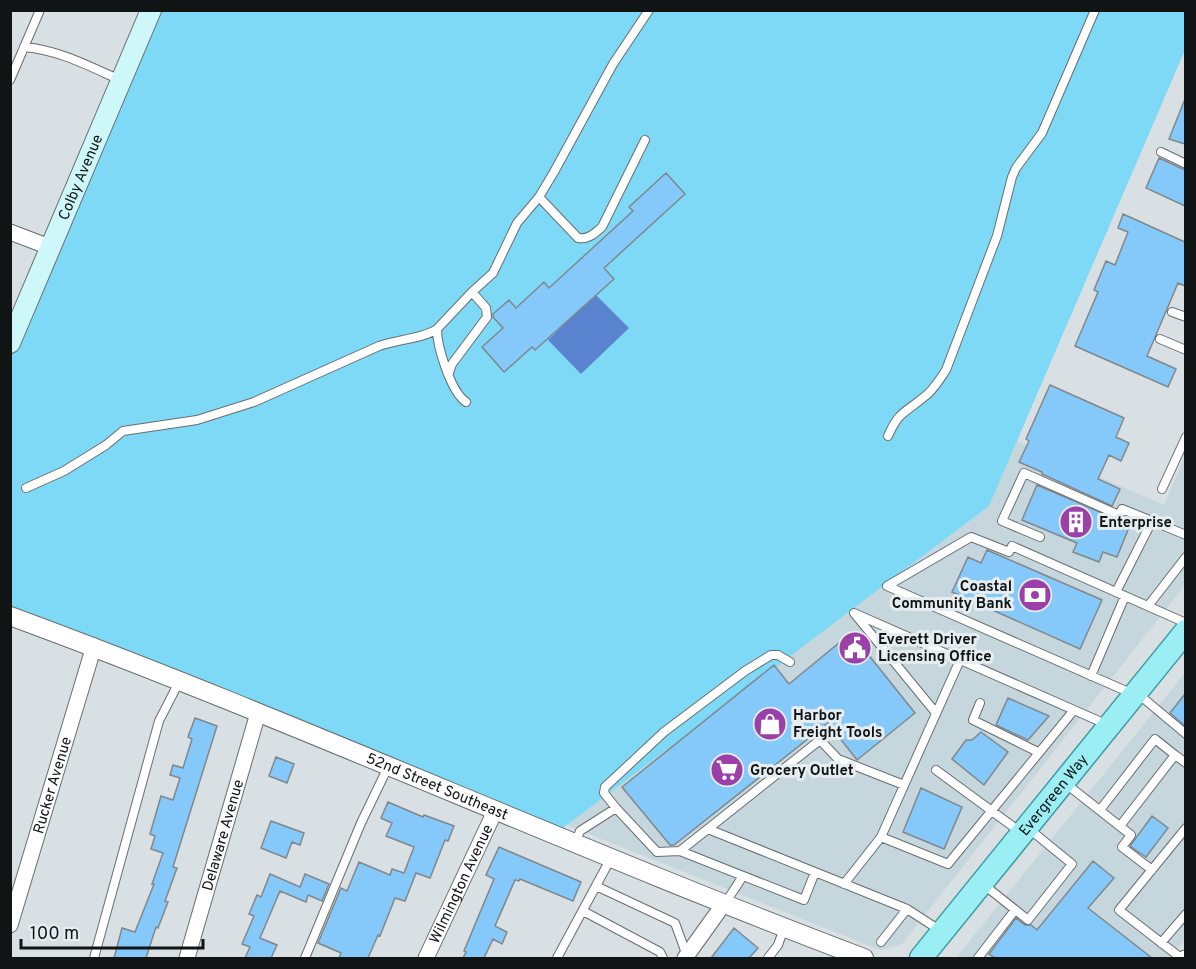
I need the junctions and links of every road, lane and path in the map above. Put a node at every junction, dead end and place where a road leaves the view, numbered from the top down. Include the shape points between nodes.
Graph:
1 (40, 10) edge
2 (151, 10) edge
3 (649, 10) edge
4 (1095, 10) edge
5 (24, 47) junction
6 (10, 80) edge
7 (122, 80) junction
8 (645, 140) dead end
9 (1161, 152) dead end
10 (1185, 164) edge
11 (539, 197) junction
12 (10, 232) edge
13 (52, 248) junction
14 (472, 292) junction
15 (1172, 312) dead end
16 (1185, 317) edge
17 (437, 329) junction
18 (1160, 339) dead end
19 (10, 344) edge
20 (1185, 351) edge
21 (449, 373) junction
22 (466, 402) dead end
23 (888, 436) dead end
24 (1185, 437) edge
25 (26, 488) dead end
26 (1162, 489) dead end
27 (1152, 521) junction
28 (1185, 535) edge
29 (1040, 537) dead end
30 (1185, 557) edge
31 (1116, 592) junction
32 (1125, 596) junction
33 (1148, 606) junction
34 (10, 616) edge
35 (1185, 622) edge
36 (1185, 631) edge
37 (94, 646) junction
38 (960, 660) junction
39 (790, 662) dead end
40 (1091, 676) junction
41 (179, 681) junction
42 (1135, 694) junction
43 (980, 703) dead end
44 (1074, 710) junction
45 (258, 713) junction
46 (936, 713) junction
47 (1110, 726) junction
48 (1185, 734) edge
49 (1038, 752) junction
50 (1176, 755) junction
51 (1185, 763) edge
52 (389, 766) junction
53 (936, 770) dead end
54 (1063, 782) junction
55 (904, 785) junction
56 (616, 808) junction
57 (496, 809) junction
58 (1100, 810) junction
59 (991, 811) junction
60 (1120, 826) junction
61 (1185, 828) edge
62 (708, 829) junction
63 (1024, 830) junction
64 (880, 837) junction
65 (575, 843) junction
66 (680, 851) junction
67 (611, 858) junction
68 (1152, 870) junction
69 (815, 872) junction
70 (743, 876) junction
71 (982, 883) junction
72 (844, 884) junction
73 (597, 886) junction
74 (723, 905) junction
75 (908, 909) junction
76 (1015, 910) junction
77 (583, 911) junction
78 (1185, 914) edge
79 (10, 925) edge
80 (784, 928) junction
81 (942, 932) junction
82 (881, 942) dead end
83 (1161, 943) junction
84 (686, 957) edge
85 (94, 958) edge
86 (186, 958) edge
87 (305, 958) edge
88 (426, 958) edge
89 (557, 958) edge
90 (663, 958) edge
91 (768, 958) edge
92 (864, 958) edge
93 (921, 958) edge
94 (978, 958) edge
95 (1181, 958) edge

1 - 5 lane
2 - 7 main road, Colby Avenue
3 - 11 lane via 613,64
4 - 23 lane via 1042,133 1012,177 997,236 946,370 925,397 898,416
5 - 6 lane
5 - 7 lane via 44,48
7 - 13 main road, Colby Avenue
8 - 11 lane via 595,234 578,238
9 - 10 lane
11 - 14 lane via 517,223 493,273
12 - 13 street
13 - 19 main road, Colby Avenue
14 - 17 lane
14 - 21 lane via 486,308 487,317
15 - 16 lane
17 - 21 lane
17 - 25 lane via 431,334 379,346 245,405 197,420 123,431 64,471
18 - 20 lane
21 - 22 lane via 454,388
24 - 26 lane
27 - 28 lane
27 - 29 lane via 1122,509 1119,515 1024,473 1002,521
27 - 31 lane
30 - 33 lane
31 - 32 lane
31 - 40 lane via 1012,546 1009,552 971,537 887,586
32 - 33 lane
32 - 40 lane
33 - 35 lane
34 - 37 street, 52nd Street Southeast
36 - 42 main road, Evergreen Way
37 - 41 street, 52nd Street Southeast
37 - 79 street, Rucker Avenue
38 - 44 lane
38 - 46 lane
38 - 46 lane via 854,613
39 - 56 lane via 771,655 745,670 664,732 605,788 604,793
40 - 42 lane
41 - 45 street, 52nd Street Southeast
41 - 85 lane via 159,721
42 - 47 main road, Evergreen Way
42 - 48 lane
43 - 49 lane via 973,720
44 - 47 lane
44 - 49 lane
45 - 52 street, 52nd Street Southeast
45 - 86 street, Delaware Avenue
46 - 55 lane
47 - 54 main road, Evergreen Way
49 - 59 lane
50 - 51 lane
50 - 58 lane via 1155,739
50 - 60 lane
52 - 57 street, 52nd Street Southeast
52 - 87 lane
53 - 59 lane
54 - 58 lane
54 - 63 main road, Evergreen Way
55 - 62 lane via 838,759 820,740
55 - 64 lane
56 - 65 lane via 580,831
56 - 66 lane via 657,852
57 - 65 street, 52nd Street Southeast
57 - 88 street, Wilmington Avenue
58 - 60 lane
59 - 63 lane
59 - 64 lane via 948,864
60 - 68 lane via 1131,835 1122,847
61 - 68 lane
62 - 66 lane
62 - 69 lane
63 - 71 main road, Evergreen Way
63 - 76 lane via 1072,864 1028,920
64 - 72 lane
65 - 67 street, 52nd Street Southeast
66 - 70 lane
67 - 73 lane
67 - 74 street, 52nd Street Southeast
68 - 83 lane via 1119,910
69 - 70 lane via 804,900
69 - 72 lane
70 - 74 lane
71 - 76 lane
71 - 81 main road, Evergreen Way
72 - 75 lane
73 - 77 lane
73 - 84 lane via 675,923
74 - 80 street, 52nd Street Southeast
74 - 84 street
75 - 81 lane
75 - 82 lane
76 - 94 lane
77 - 89 lane
77 - 90 lane via 660,952
78 - 83 lane
80 - 91 lane
80 - 92 street, 52nd Street Southeast
81 - 93 main road, Evergreen Way
83 - 95 lane

